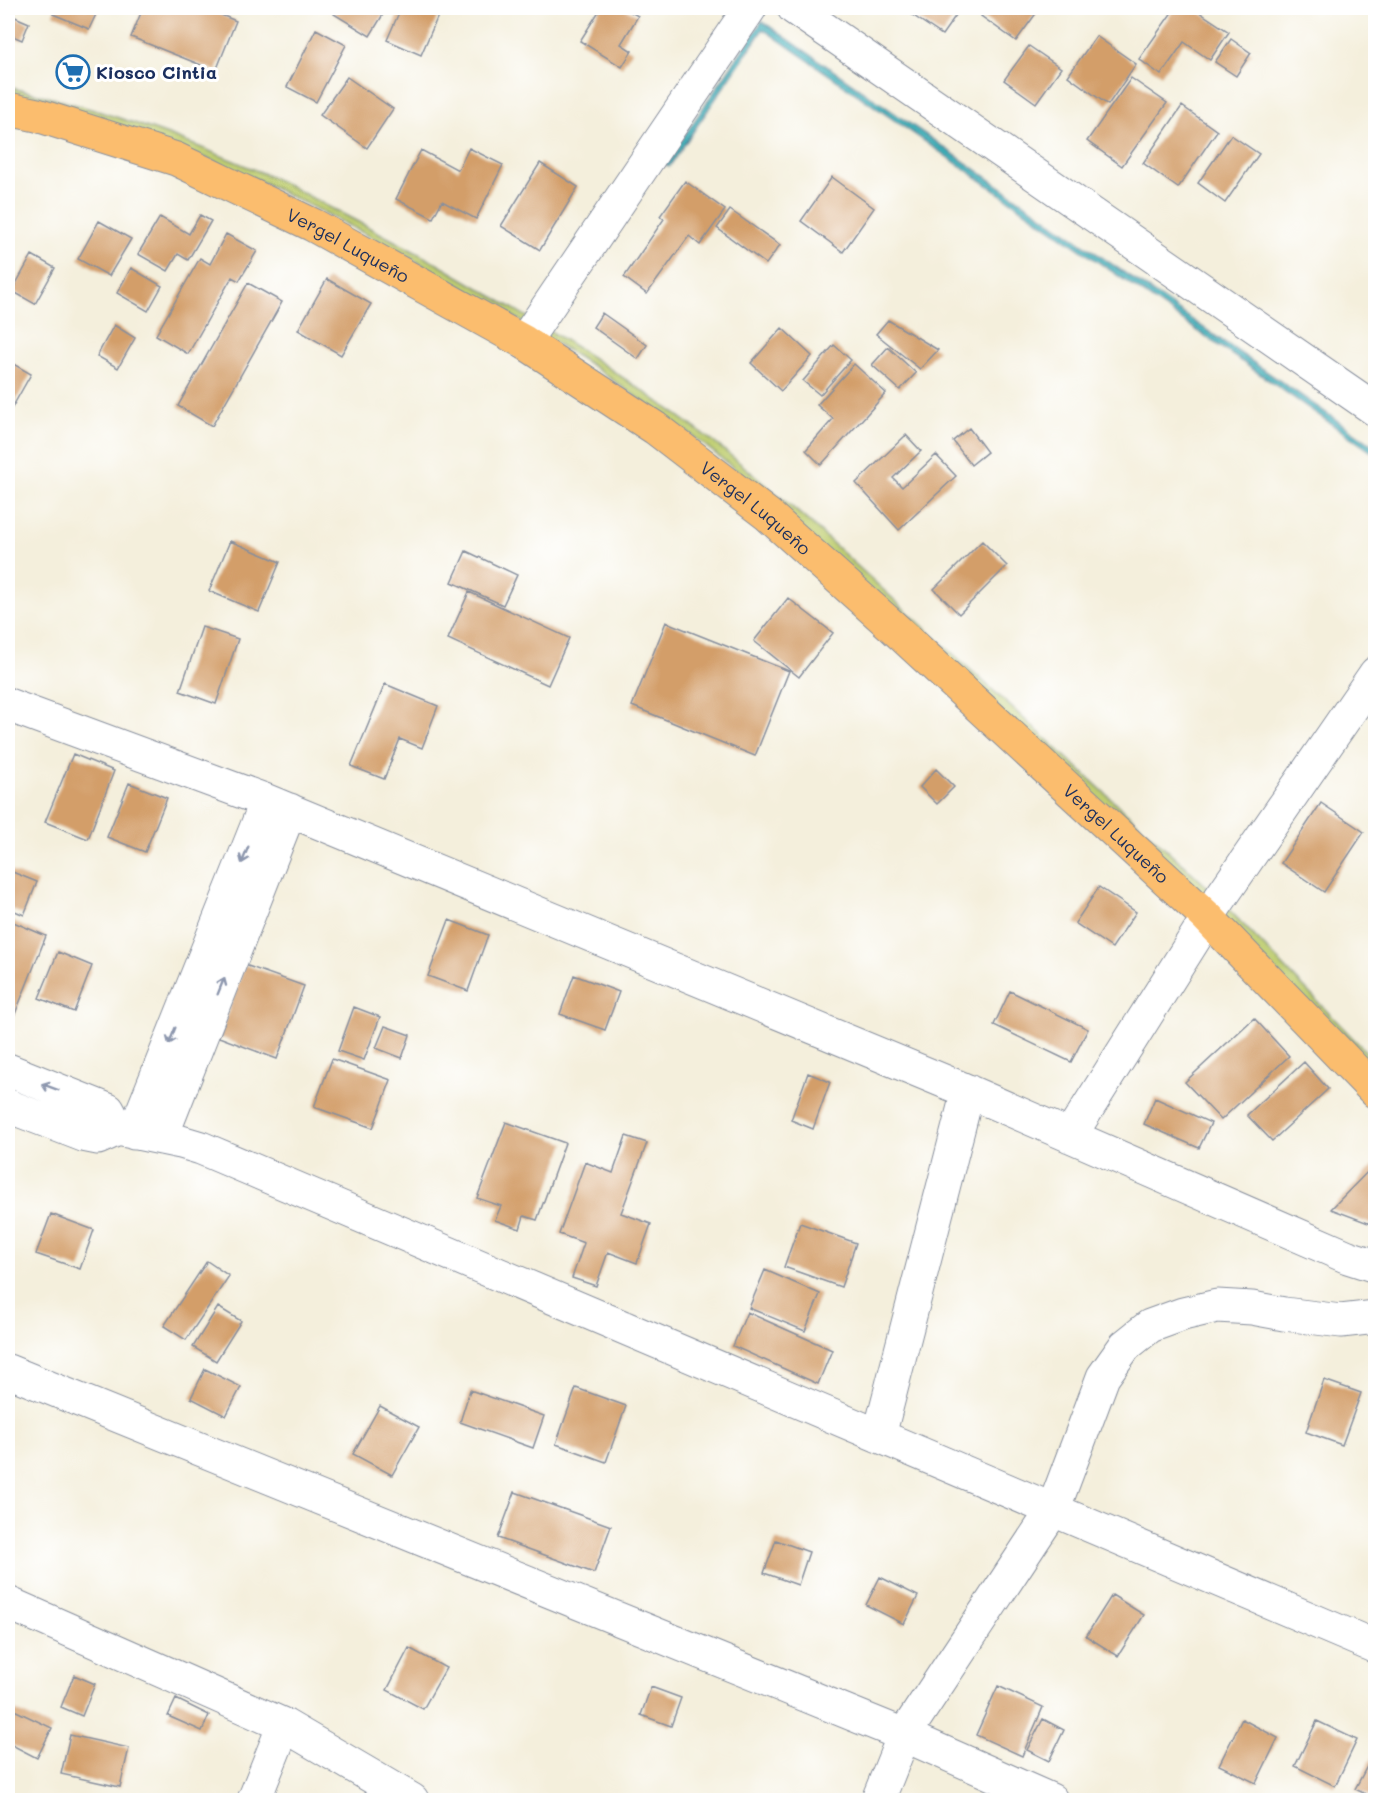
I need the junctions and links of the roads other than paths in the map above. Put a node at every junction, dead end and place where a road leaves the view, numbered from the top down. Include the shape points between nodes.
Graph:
1 (750, 8) edge
2 (794, 8) edge
3 (8, 109) edge
4 (524, 342) junction
5 (1376, 410) edge
6 (1376, 673) edge
7 (8, 705) edge
8 (278, 805) junction
9 (1207, 917) junction
10 (8, 1070) edge
11 (968, 1091) junction
12 (1376, 1092) edge
13 (8, 1106) edge
14 (138, 1133) junction
15 (1070, 1136) junction
16 (1376, 1266) edge
17 (1376, 1317) edge
18 (8, 1371) edge
19 (879, 1436) junction
20 (1053, 1509) junction
21 (8, 1603) edge
22 (1376, 1647) edge
23 (284, 1725) junction
24 (904, 1735) junction
25 (254, 1800) edge
26 (412, 1800) edge
27 (878, 1800) edge
28 (1051, 1800) edge

1 - 4 street
2 - 5 street
3 - 4 main road, Vergel Luqueño via 176,159 313,225
4 - 9 main road, Vergel Luqueño via 655,428 768,515
6 - 9 street
7 - 8 street
8 - 11 street
8 - 14 street
9 - 12 main road, Vergel Luqueño
9 - 15 street
14 -> 10 street via 108,1110
11 - 15 street
11 - 19 street
13 - 14 street via 83,1135 98,1138
14 - 19 street via 201,1148
15 - 16 street via 1347,1257
17 - 20 street via 1341,1321 1217,1306 1150,1326 1125,1346 1103,1377
18 - 24 street
19 - 20 street
20 - 22 street
20 - 24 street
21 - 23 street
23 - 25 street
23 - 26 street
24 - 27 street
24 - 28 street

